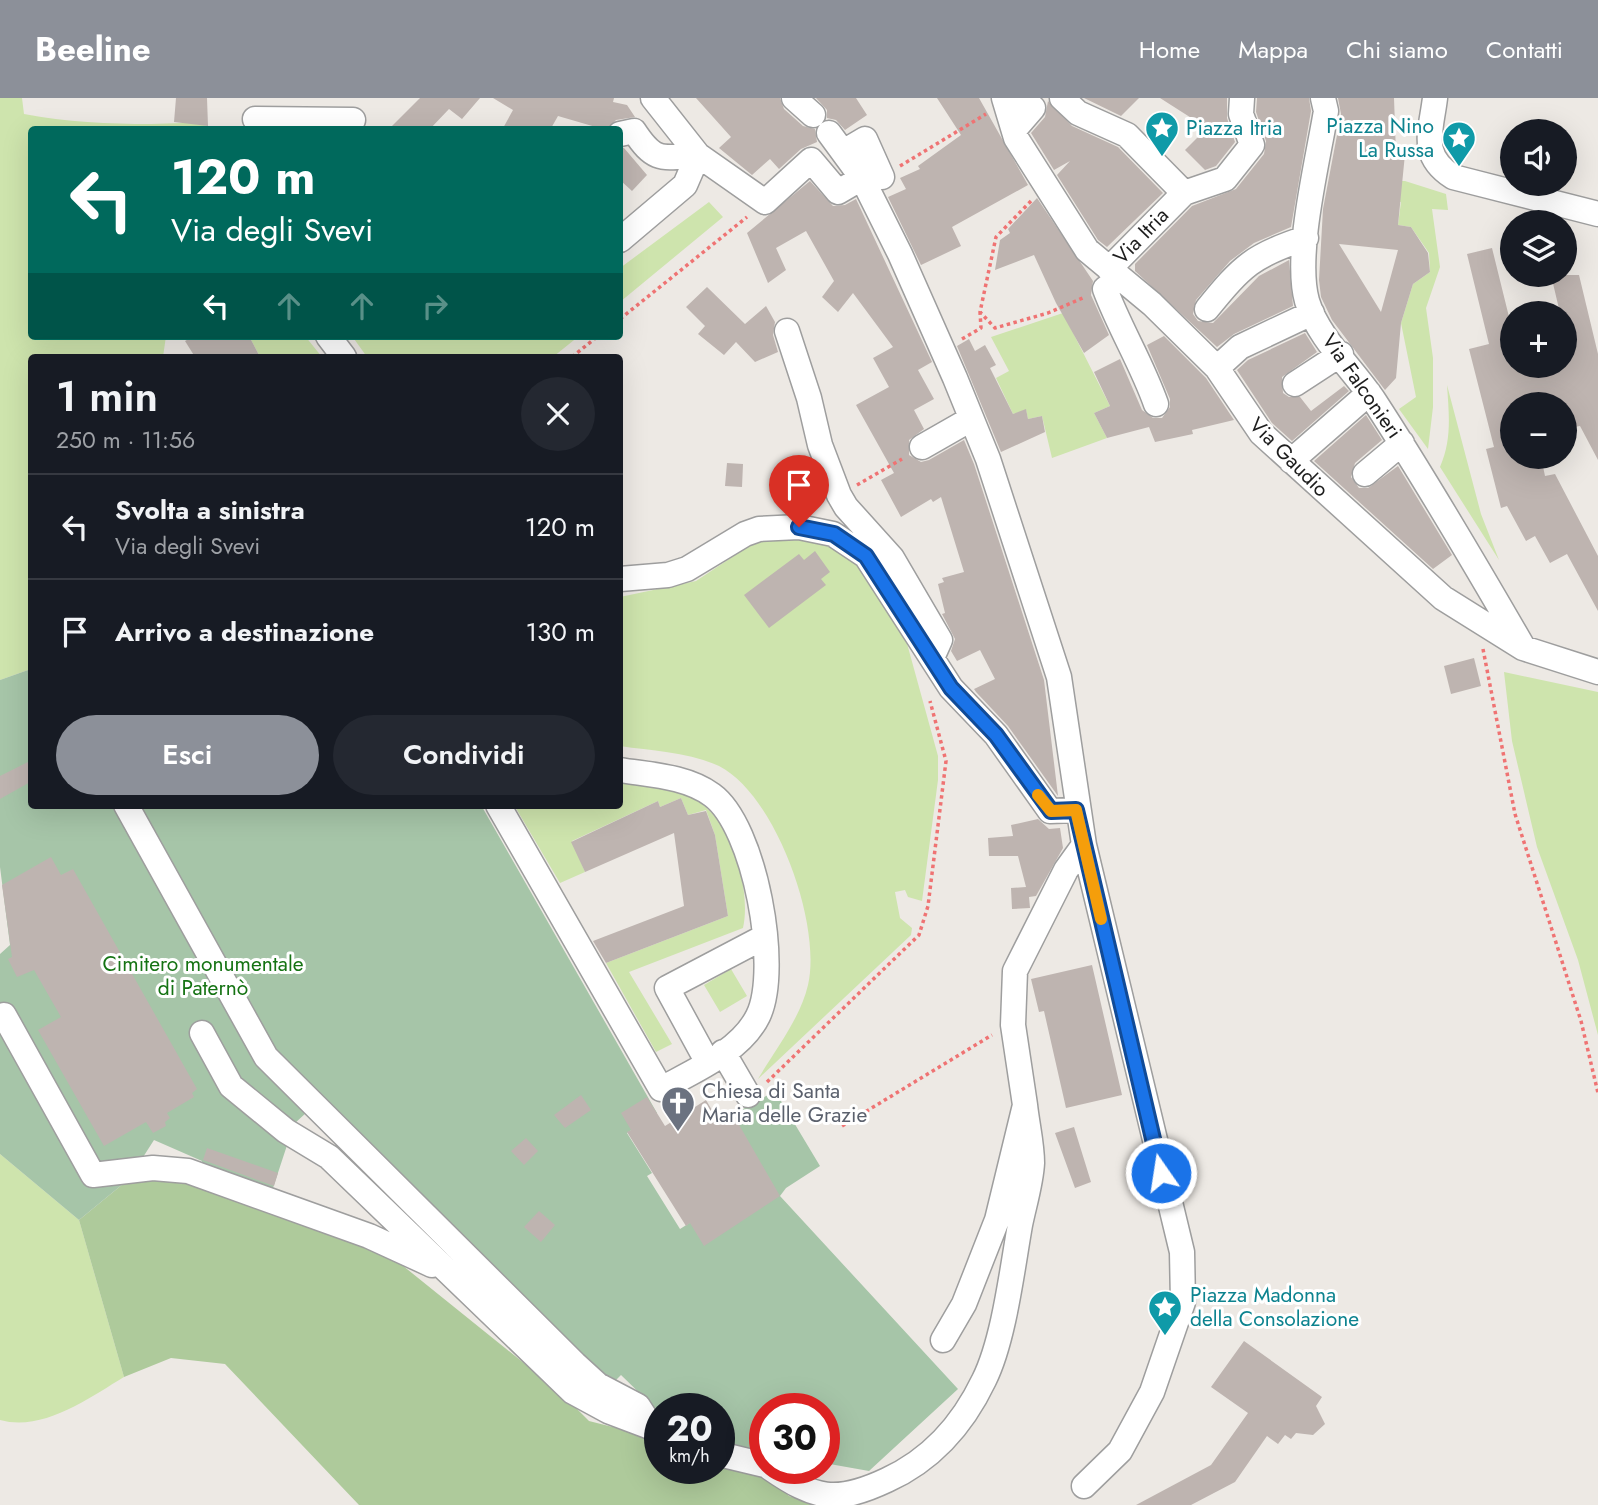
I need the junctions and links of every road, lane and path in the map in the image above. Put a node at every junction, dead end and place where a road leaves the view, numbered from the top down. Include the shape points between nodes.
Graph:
1 (653, 98) edge
2 (794, 98) edge
3 (1022, 98) edge
4 (1062, 98) edge
5 (1242, 98) edge
6 (1323, 98) edge
7 (1435, 98) edge
8 (996, 105) edge
9 (354, 116) edge
10 (255, 119) dead end
11 (623, 134) edge
12 (1015, 134) junction
13 (698, 155) junction
14 (872, 178) junction
15 (1044, 178) junction
16 (1178, 198) junction
17 (765, 202) junction
18 (1598, 214) edge
19 (623, 238) edge
20 (1306, 238) junction
21 (1112, 278) junction
22 (1207, 309) dead end
23 (980, 312) junction
24 (1312, 313) junction
25 (623, 317) edge
26 (981, 328) dead end
27 (787, 331) dead end
28 (331, 340) edge
29 (593, 340) edge
30 (343, 354) edge
31 (576, 354) edge
32 (1341, 355) junction
33 (1217, 368) junction
34 (1295, 384) dead end
35 (1369, 393) junction
36 (1156, 404) dead end
37 (971, 419) junction
38 (1402, 443) junction
39 (922, 447) joint
40 (1291, 461) junction
41 (1365, 474) dead end
42 (839, 495) junction
43 (1478, 570) junction
44 (623, 579) edge
45 (1443, 598) junction
46 (1479, 623) junction
47 (1523, 648) junction
48 (932, 658) junction
49 (1598, 672) edge
50 (929, 696) dead end
51 (623, 771) edge
52 (127, 809) edge
53 (500, 809) edge
54 (1076, 810) junction
55 (1084, 845) junction
56 (764, 937) junction
57 (4, 1015) dead end
58 (1013, 1026) junction
59 (202, 1033) dead end
60 (716, 1058) junction
61 (1598, 1093) edge
62 (748, 1095) joint
63 (1025, 1105) junction
64 (842, 1126) dead end
65 (449, 1272) junction
66 (943, 1340) dead end
67 (644, 1414) edge
68 (644, 1425) edge
69 (793, 1484) edge
70 (1084, 1486) dead end

1 - 13 street
2 - 14 street
3 - 12 street via 1033,108
4 - 16 street via 1078,113 1127,135
5 - 16 street via 1241,114 1251,145 1225,180
6 - 20 street, Via Falconieri via 1326,111
7 - 18 street via 1429,141 1440,169 1453,177
8 - 12 street, Via Gaudio
8 - 14 path
9 - 10 street
11 - 13 street via 634,131 659,158
12 - 15 street, Via Gaudio
13 - 17 street
13 - 19 street via 685,186
14 - 17 street via 838,192 811,160
14 - 37 street
15 - 21 street, Via Gaudio via 1087,250
15 - 23 path via 1037,183 1042,191 996,237
16 - 21 street, Via Itria
17 - 25 path
20 - 22 street via 1260,254 1246,264
20 - 24 street, Via Falconieri via 1306,299
21 - 23 path via 1048,313 995,328
21 - 33 street, Via Gaudio via 1152,304
21 - 36 street via 1118,325 1145,372
23 - 26 path
24 - 32 street, Via Falconieri
24 - 33 street via 1240,347
27 - 42 street
28 - 30 street
29 - 31 path
32 - 34 street
32 - 35 street, Via Falconieri
33 - 40 street, Via Gaudio via 1261,433
35 - 38 street, Via Falconieri
35 - 40 street
37 - 39 street
37 - 54 street via 1059,677
38 - 41 street
38 - 43 street, Via Falconieri
39 - 42 path
40 - 45 street, Via Gaudio
42 - 48 street via 891,558 916,597 940,640
43 - 45 street
43 - 47 street, Via Falconieri
44 - 48 street via 687,569 759,529 819,530 850,543 866,556
45 - 46 street, Via Gaudio
46 - 47 street, Via Gaudio
46 - 61 path via 1515,814 1581,1021
47 - 49 street, Via Gaudio
48 - 54 street via 1051,811
50 - 62 path via 946,761 928,906 919,935 767,1083
51 - 56 street via 694,785 729,812 744,839 755,875
52 - 67 street via 266,1057 575,1364
53 - 60 street via 662,1090
54 - 55 street
55 - 58 street via 1066,870 1015,971
55 - 70 street via 1182,1252 1183,1301 1152,1392 1120,1451
56 - 60 street via 769,976 763,1003 739,1041
56 - 60 street via 667,988
57 - 65 street via 93,1175 153,1168 188,1171 369,1236
58 - 63 street
58 - 64 path via 983,1039
59 - 65 street via 232,1086 286,1132 329,1157
60 - 62 street
63 - 66 street via 996,1220 964,1304
63 - 69 street via 1032,1163 997,1337 986,1378 968,1408 942,1443 917,1466 859,1492 830,1496
65 - 68 street via 573,1392

